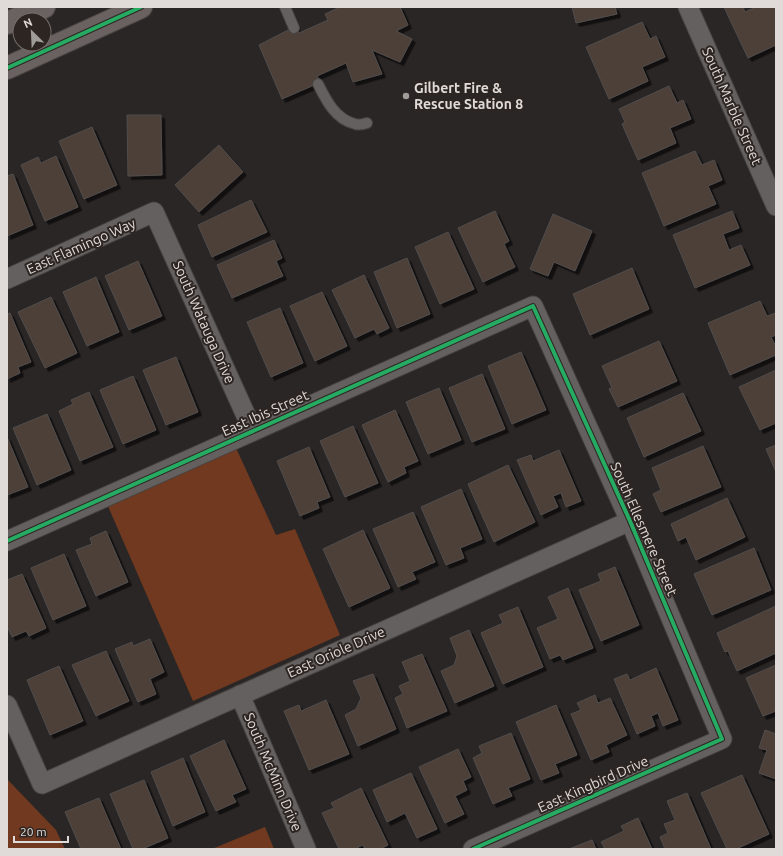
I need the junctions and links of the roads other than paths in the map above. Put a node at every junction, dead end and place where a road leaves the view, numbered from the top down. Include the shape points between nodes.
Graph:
1 (44, 7) edge
2 (141, 7) edge
3 (285, 7) edge
4 (688, 7) edge
5 (7, 24) edge
6 (294, 28) dead end
7 (7, 68) edge
8 (318, 84) dead end
9 (368, 123) dead end
10 (776, 206) edge
11 (154, 212) joint
12 (7, 279) edge
13 (532, 306) joint
14 (253, 431) junction
15 (630, 521) junction
16 (7, 541) edge
17 (240, 695) junction
18 (7, 705) edge
19 (722, 739) joint
20 (306, 849) edge
21 (473, 849) edge

1 - 5 main road
2 - 7 main road
3 - 6 lane
4 - 10 street, South Marble Street
8 - 9 lane via 327,103 338,115 356,124
11 - 12 street, East Flamingo Way
11 - 14 street, South Watauga Drive
13 - 14 street, East Ibis Street
13 - 15 street, South Ellesmere Street
14 - 16 street, East Ibis Street
15 - 17 street, East Oriole Drive
15 - 19 street, South Ellesmere Street
17 - 18 street, East Oriole Drive via 42,784
17 - 20 street, South McMinn Drive
19 - 21 street, East Kingbird Drive

